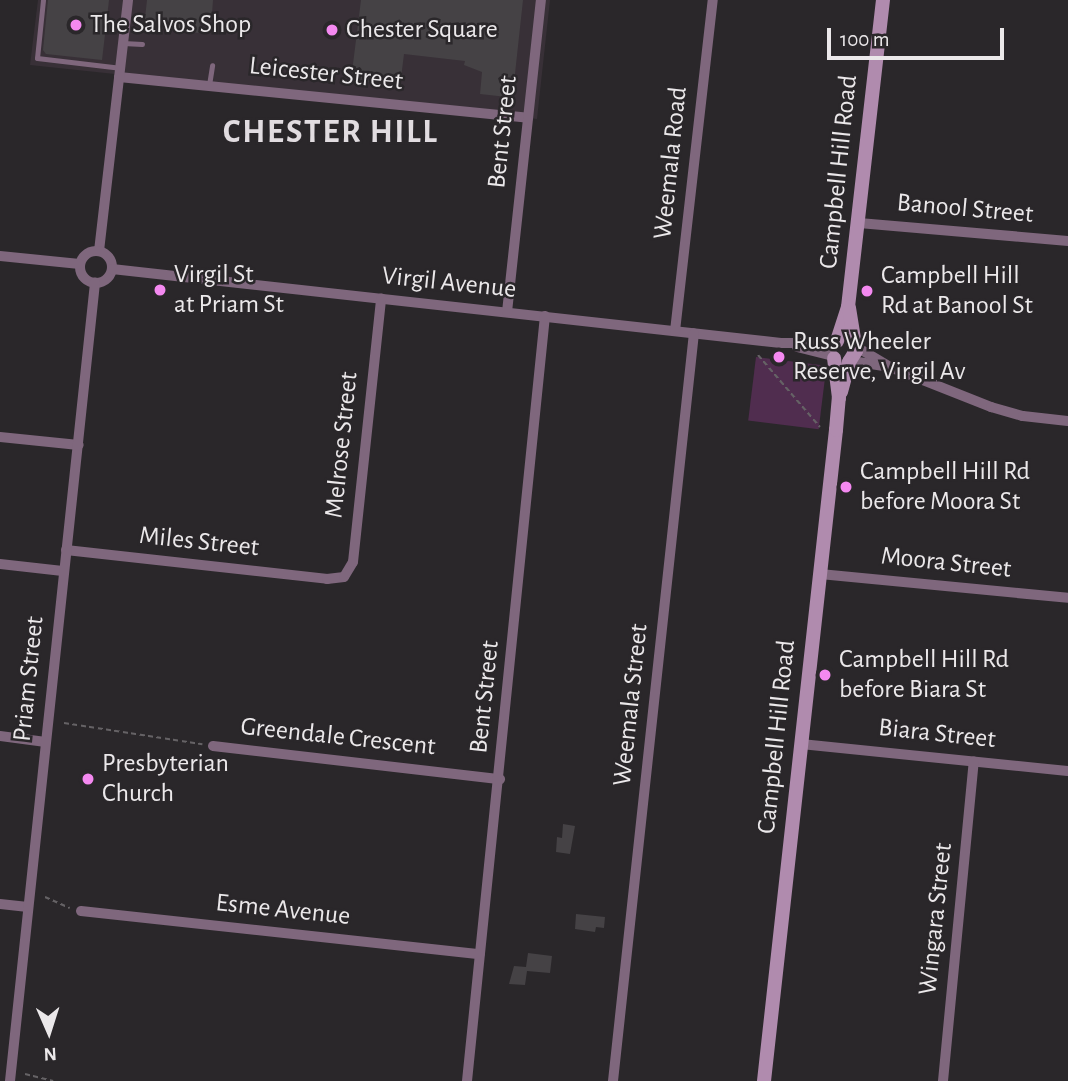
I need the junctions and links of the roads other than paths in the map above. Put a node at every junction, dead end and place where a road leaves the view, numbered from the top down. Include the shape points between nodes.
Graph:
1 (43, 0) edge
2 (128, 0) edge
3 (541, 0) edge
4 (713, 0) edge
5 (883, 0) edge
6 (123, 43) junction
7 (142, 44) dead end
8 (212, 65) dead end
9 (120, 73) junction
10 (209, 85) junction
11 (528, 118) junction
12 (859, 223) junction
13 (1068, 241) edge
14 (99, 251) junction
15 (0, 256) edge
16 (80, 264) junction
17 (112, 269) junction
18 (95, 283) junction
19 (381, 298) junction
20 (848, 307) junction
21 (507, 312) junction
22 (545, 316) junction
23 (675, 331) junction
24 (694, 333) junction
25 (855, 344) junction
26 (835, 350) junction
27 (851, 361) junction
28 (890, 368) junction
29 (839, 398) junction
30 (1068, 421) edge
31 (0, 437) edge
32 (79, 445) junction
33 (66, 551) junction
34 (0, 564) edge
35 (63, 571) junction
36 (820, 574) junction
37 (327, 579) joint
38 (1068, 598) edge
39 (0, 736) edge
40 (46, 741) junction
41 (801, 744) junction
42 (213, 746) road end
43 (974, 761) junction
44 (1068, 771) edge
45 (500, 779) junction
46 (0, 904) edge
47 (28, 907) junction
48 (81, 911) road end
49 (480, 954) junction
50 (10, 1081) edge
51 (467, 1081) edge
52 (613, 1081) edge
53 (764, 1081) edge
54 (943, 1081) edge

1 - 9 lane via 37,58
2 - 6 street
3 - 11 street, Bent Street
4 - 23 street, Weemala Road
5 - 12 street, Campbell Hill Road
6 - 7 lane
6 - 9 street
8 - 10 lane
9 - 10 street, Leicester Street
9 - 14 street
10 - 11 street, Leicester Street
11 - 21 street, Bent Street
12 - 13 street, Banool Street
12 - 20 street, Campbell Hill Road
14 - 16 street via 89,252
14 - 17 street via 110,258
15 - 16 street
16 - 18 street via 86,278
17 - 18 street via 105,280
17 - 19 street, Virgil Avenue
18 - 32 street, Priam Street
19 - 21 street, Virgil Avenue
19 - 37 street, Melrose Street via 353,562 344,577
20 - 25 street, Campbell Hill Road
20 - 26 street, Campbell Hill Road
21 - 22 street, Virgil Avenue
22 - 23 street, Virgil Avenue
22 - 45 street, Bent Street
23 - 24 street, Virgil Avenue
24 - 26 street, Virgil Avenue
24 - 52 street, Weemala Street
25 - 26 street via 844,338
25 - 27 street
25 - 28 street
26 - 27 street via 841,363
26 - 29 street, Campbell Hill Road
27 - 28 street
27 - 29 street, Campbell Hill Road
28 - 30 street via 1006,412
29 - 36 street, Campbell Hill Road
31 - 32 street
32 - 33 street, Priam Street
33 - 35 street, Priam Street
33 - 37 street, Miles Street
34 - 35 street
35 - 40 street, Priam Street
36 - 38 street, Moora Street
36 - 41 street, Campbell Hill Road
39 - 40 street
40 - 47 street, Priam Street
41 - 43 street, Biara Street
41 - 53 street, Campbell Hill Road
42 - 45 street, Greendale Crescent
43 - 44 street, Biara Street
43 - 54 street, Wingara Street
45 - 49 street, Bent Street
46 - 47 street
47 - 50 street, Priam Street
48 - 49 street, Esme Avenue
49 - 51 street, Bent Street

